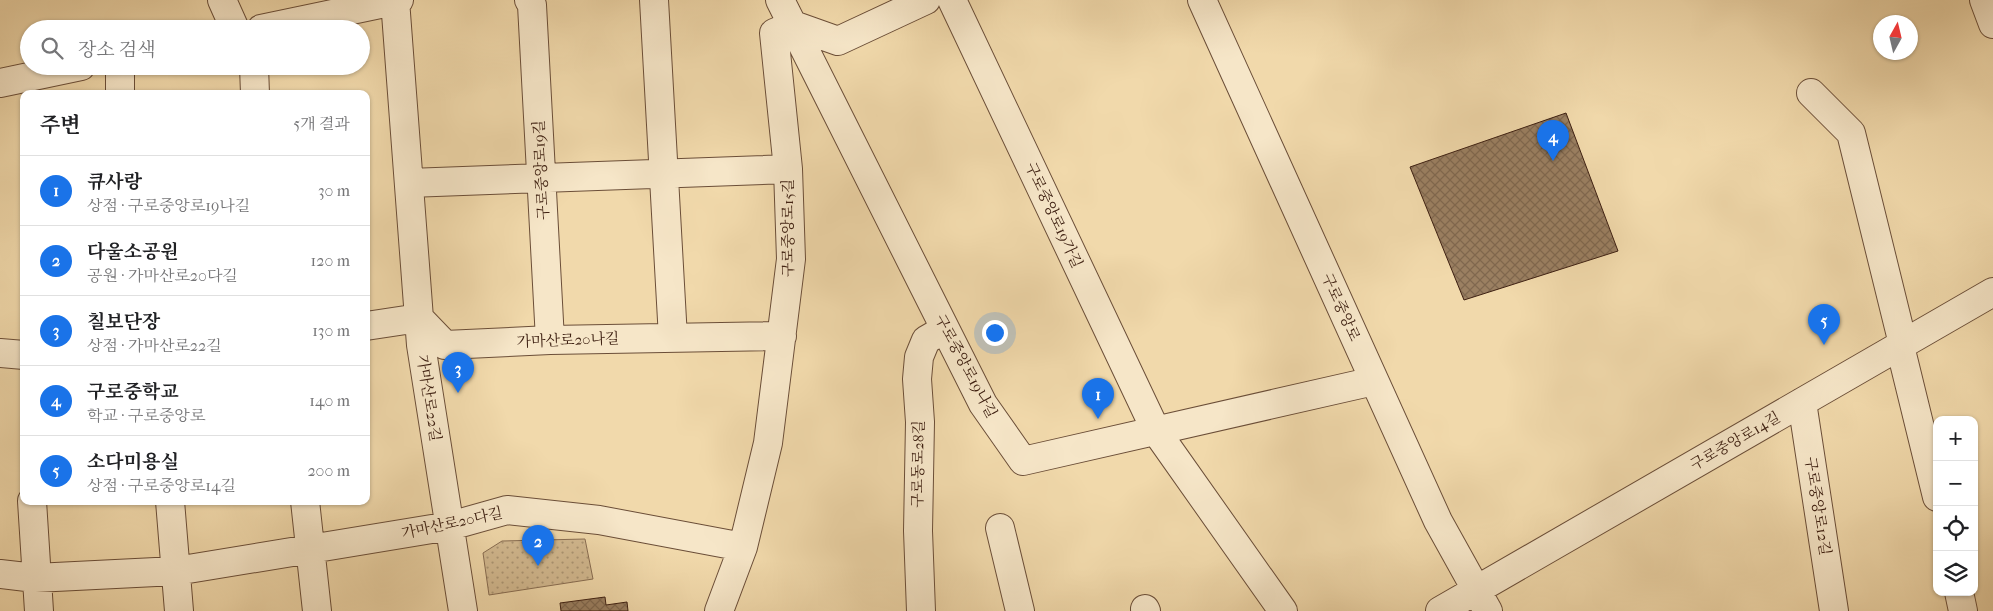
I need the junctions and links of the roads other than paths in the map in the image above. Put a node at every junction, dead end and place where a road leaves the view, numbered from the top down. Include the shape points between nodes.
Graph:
1 (222, 0) edge
2 (396, 0) edge
3 (529, 0) edge
4 (654, 0) edge
5 (780, 0) edge
6 (926, 0) edge
7 (952, 0) edge
8 (1202, 0) edge
9 (1984, 0) edge
10 (231, 20) edge
11 (303, 20) edge
12 (1993, 24) edge
13 (793, 25) junction
14 (38, 75) edge
15 (120, 75) edge
16 (254, 75) edge
17 (0, 83) edge
18 (120, 90) edge
19 (255, 90) edge
20 (1811, 93) dead end
21 (788, 169) junction
22 (663, 174) junction
23 (541, 179) junction
24 (409, 183) junction
25 (1993, 292) edge
26 (419, 318) junction
27 (370, 325) edge
28 (945, 329) junction
29 (782, 336) junction
30 (672, 338) junction
31 (550, 340) junction
32 (1902, 345) junction
33 (0, 353) edge
34 (20, 355) edge
35 (1374, 381) junction
36 (1802, 402) junction
37 (1156, 431) junction
38 (1933, 480) edge
39 (32, 505) edge
40 (170, 505) edge
41 (305, 505) edge
42 (450, 526) junction
43 (1000, 528) dead end
44 (743, 547) junction
45 (310, 549) junction
46 (176, 571) junction
47 (0, 574) edge
48 (35, 578) junction
49 (1960, 596) edge
50 (1482, 601) edge
51 (38, 611) edge
52 (179, 611) edge
53 (317, 611) edge
54 (463, 611) edge
55 (719, 611) edge
56 (922, 611) edge
57 (1020, 611) edge
58 (1283, 611) edge
59 (1440, 611) edge
60 (1834, 611) edge
61 (1963, 611) edge

1 - 10 street
2 - 11 street
2 - 24 street, 가마산로22길
3 - 23 street, 구로중앙로19길 via 532,5
4 - 22 street
5 - 13 street, 구로중앙로19나길
6 - 13 street via 838,41
7 - 37 street, 구로중앙로19가길
8 - 35 street, 구로중앙로
9 - 12 street
13 - 21 street, 구로중앙로15길 via 774,33
13 - 28 street, 구로중앙로19나길
14 - 17 street
15 - 18 street
16 - 19 street
20 - 32 street via 1850,133
21 - 22 street
21 - 29 street, 구로중앙로15길 via 791,259
22 - 23 street
22 - 30 street
23 - 24 street
23 - 31 street, 구로중앙로19길
24 - 26 street, 가마산로22길
25 - 32 street, 구로중앙로14길
26 - 27 street
26 - 31 street, 가마산로20나길 via 446,345
26 - 42 street, 가마산로22길
28 - 37 street, 구로중앙로19나길 via 983,404 1023,461
28 - 56 street, 구로동로28길 via 926,340 919,357 917,380
29 - 30 street, 가마산로20나길
29 - 44 street, 구로중앙로15길 via 768,444
30 - 31 street, 가마산로20나길
32 - 36 street, 구로중앙로14길
32 - 38 street
33 - 34 street
35 - 37 street, 구로중앙로19나길
35 - 50 street, 구로중앙로 via 1438,521
36 - 50 street, 구로중앙로14길
36 - 60 street, 구로중앙로12길
37 - 58 street
39 - 48 street
40 - 46 street
41 - 45 street
42 - 44 street, 가마산로20다길 via 507,510 599,520
42 - 45 street, 가마산로20다길
42 - 54 street, 가마산로22길
43 - 57 street
44 - 55 street, 구로중앙로15길
45 - 46 street, 가마산로20다길
45 - 53 street
46 - 48 street, 가마산로20다길
46 - 52 street
47 - 48 street, 가마산로20다길
48 - 51 street
49 - 61 street
50 - 59 street

